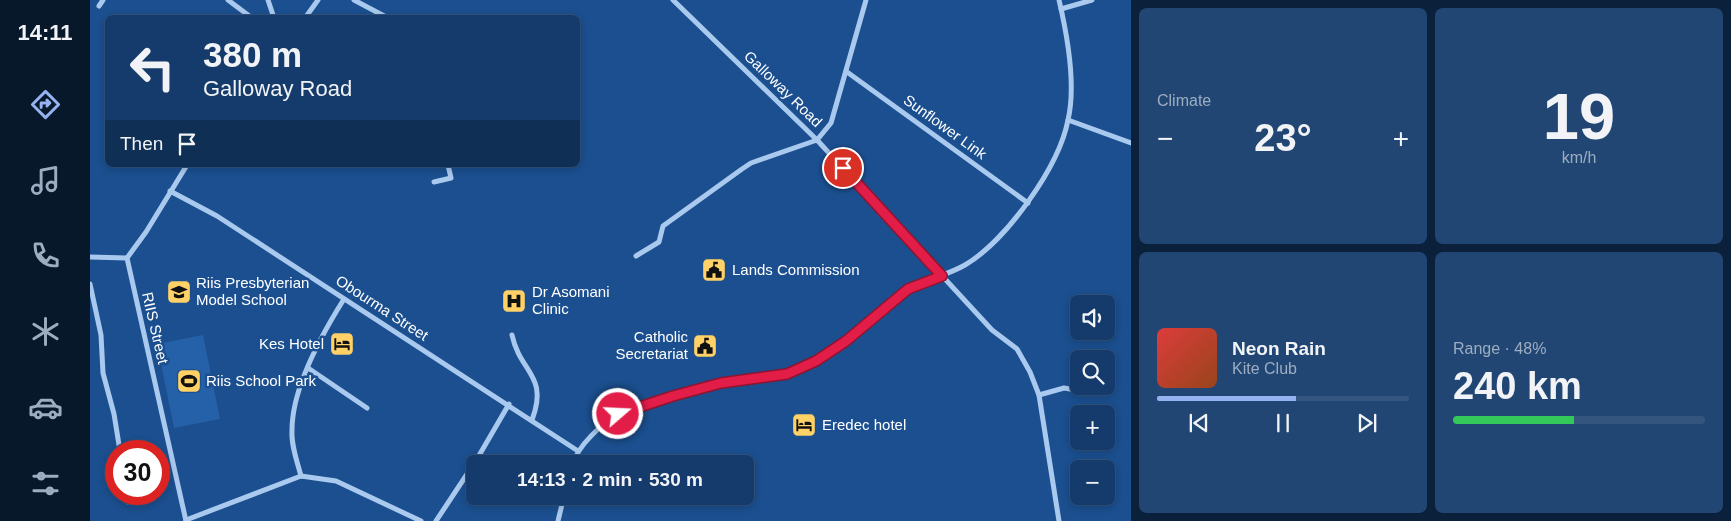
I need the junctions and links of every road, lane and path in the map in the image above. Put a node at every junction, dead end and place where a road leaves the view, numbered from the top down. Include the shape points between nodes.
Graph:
1 (103, 0) edge
2 (228, 0) edge
3 (268, 0) edge
4 (318, 0) edge
5 (354, 0) edge
6 (673, 0) edge
7 (866, 0) edge
8 (1059, 0) edge
9 (1092, 0) edge
10 (99, 6) dead end
11 (1061, 9) junction
12 (248, 15) edge
13 (273, 15) edge
14 (307, 15) edge
15 (382, 15) edge
16 (847, 72) junction
17 (1068, 120) junction
18 (817, 140) junction
19 (1131, 143) edge
20 (186, 167) edge
21 (449, 167) edge
22 (434, 182) dead end
23 (170, 191) junction
24 (1028, 203) junction
25 (90, 256) edge
26 (636, 256) dead end
27 (127, 258) junction
28 (942, 276) junction
29 (90, 284) edge
30 (344, 298) junction
31 (512, 335) dead end
32 (308, 368) junction
33 (1070, 389) edge
34 (1039, 394) junction
35 (509, 404) junction
36 (367, 408) dead end
37 (532, 420) junction
38 (118, 440) edge
39 (578, 451) junction
40 (576, 455) edge
41 (300, 476) junction
42 (562, 505) edge
43 (186, 520) edge
44 (421, 521) edge
45 (436, 521) edge
46 (558, 521) edge
47 (1059, 521) edge

1 - 10 street
2 - 12 street
3 - 13 street
4 - 14 street
5 - 15 street
6 - 18 street, Galloway Road
7 - 16 street
8 - 11 street
9 - 11 street
11 - 17 street via 1070,90
16 - 18 street via 831,123
16 - 24 street, Sunflower Link
17 - 19 street
17 - 24 street via 1050,164
18 - 26 street via 746,166 663,226 659,242
18 - 28 street, Galloway Road
20 - 23 street
21 - 22 street via 452,178
23 - 27 street
23 - 30 street, Obourma Street via 217,216
24 - 28 street via 1013,222 966,264
25 - 27 street
27 - 43 street, RIIS Street
28 - 34 street, Galloway Road via 992,330 1017,349
28 - 39 street via 908,289 846,341 816,361 787,374 721,383 618,414
29 - 38 street via 101,334 103,373
30 - 32 street via 321,336
30 - 35 street, Obourma Street
31 - 37 street via 537,384 539,400
32 - 36 street
32 - 41 street via 292,414 291,432
33 - 34 street
34 - 47 street, Galloway Road
35 - 37 street, Obourma Street
35 - 45 street
37 - 39 street, Obourma Street
39 - 40 street
41 - 43 street
41 - 44 street via 336,481
42 - 46 street

